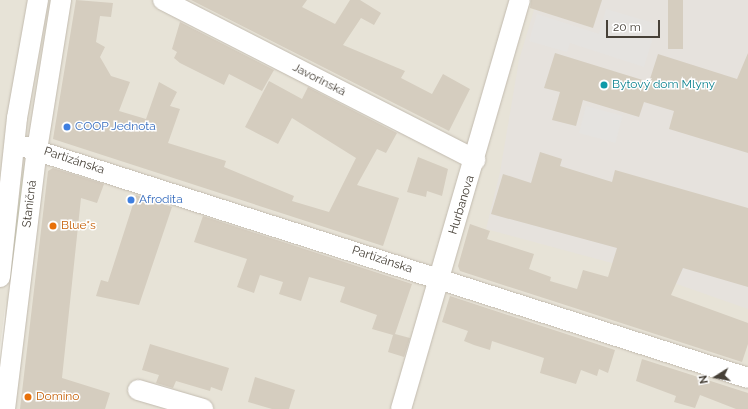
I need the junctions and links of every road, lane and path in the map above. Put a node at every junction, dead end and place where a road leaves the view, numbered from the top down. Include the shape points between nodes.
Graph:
1 (38, 0) edge
2 (61, 0) edge
3 (163, 0) edge
4 (520, 0) edge
5 (16, 144) junction
6 (37, 150) junction
7 (475, 160) junction
8 (0, 277) edge
9 (439, 279) junction
10 (748, 378) edge
11 (138, 390) dead end
12 (5, 409) edge
13 (203, 409) edge
14 (402, 409) edge

1 - 5 street, Staničná
2 - 6 street, Staničná
3 - 7 street, Javorinská
4 - 7 street, Hurbanova
5 - 6 street, Partizánska
5 - 8 street, Staničná
6 - 9 street, Partizánska
6 - 12 street, Staničná
7 - 9 street, Hurbanova
9 - 10 street, Partizánska
9 - 14 street, Hurbanova
11 - 13 street

